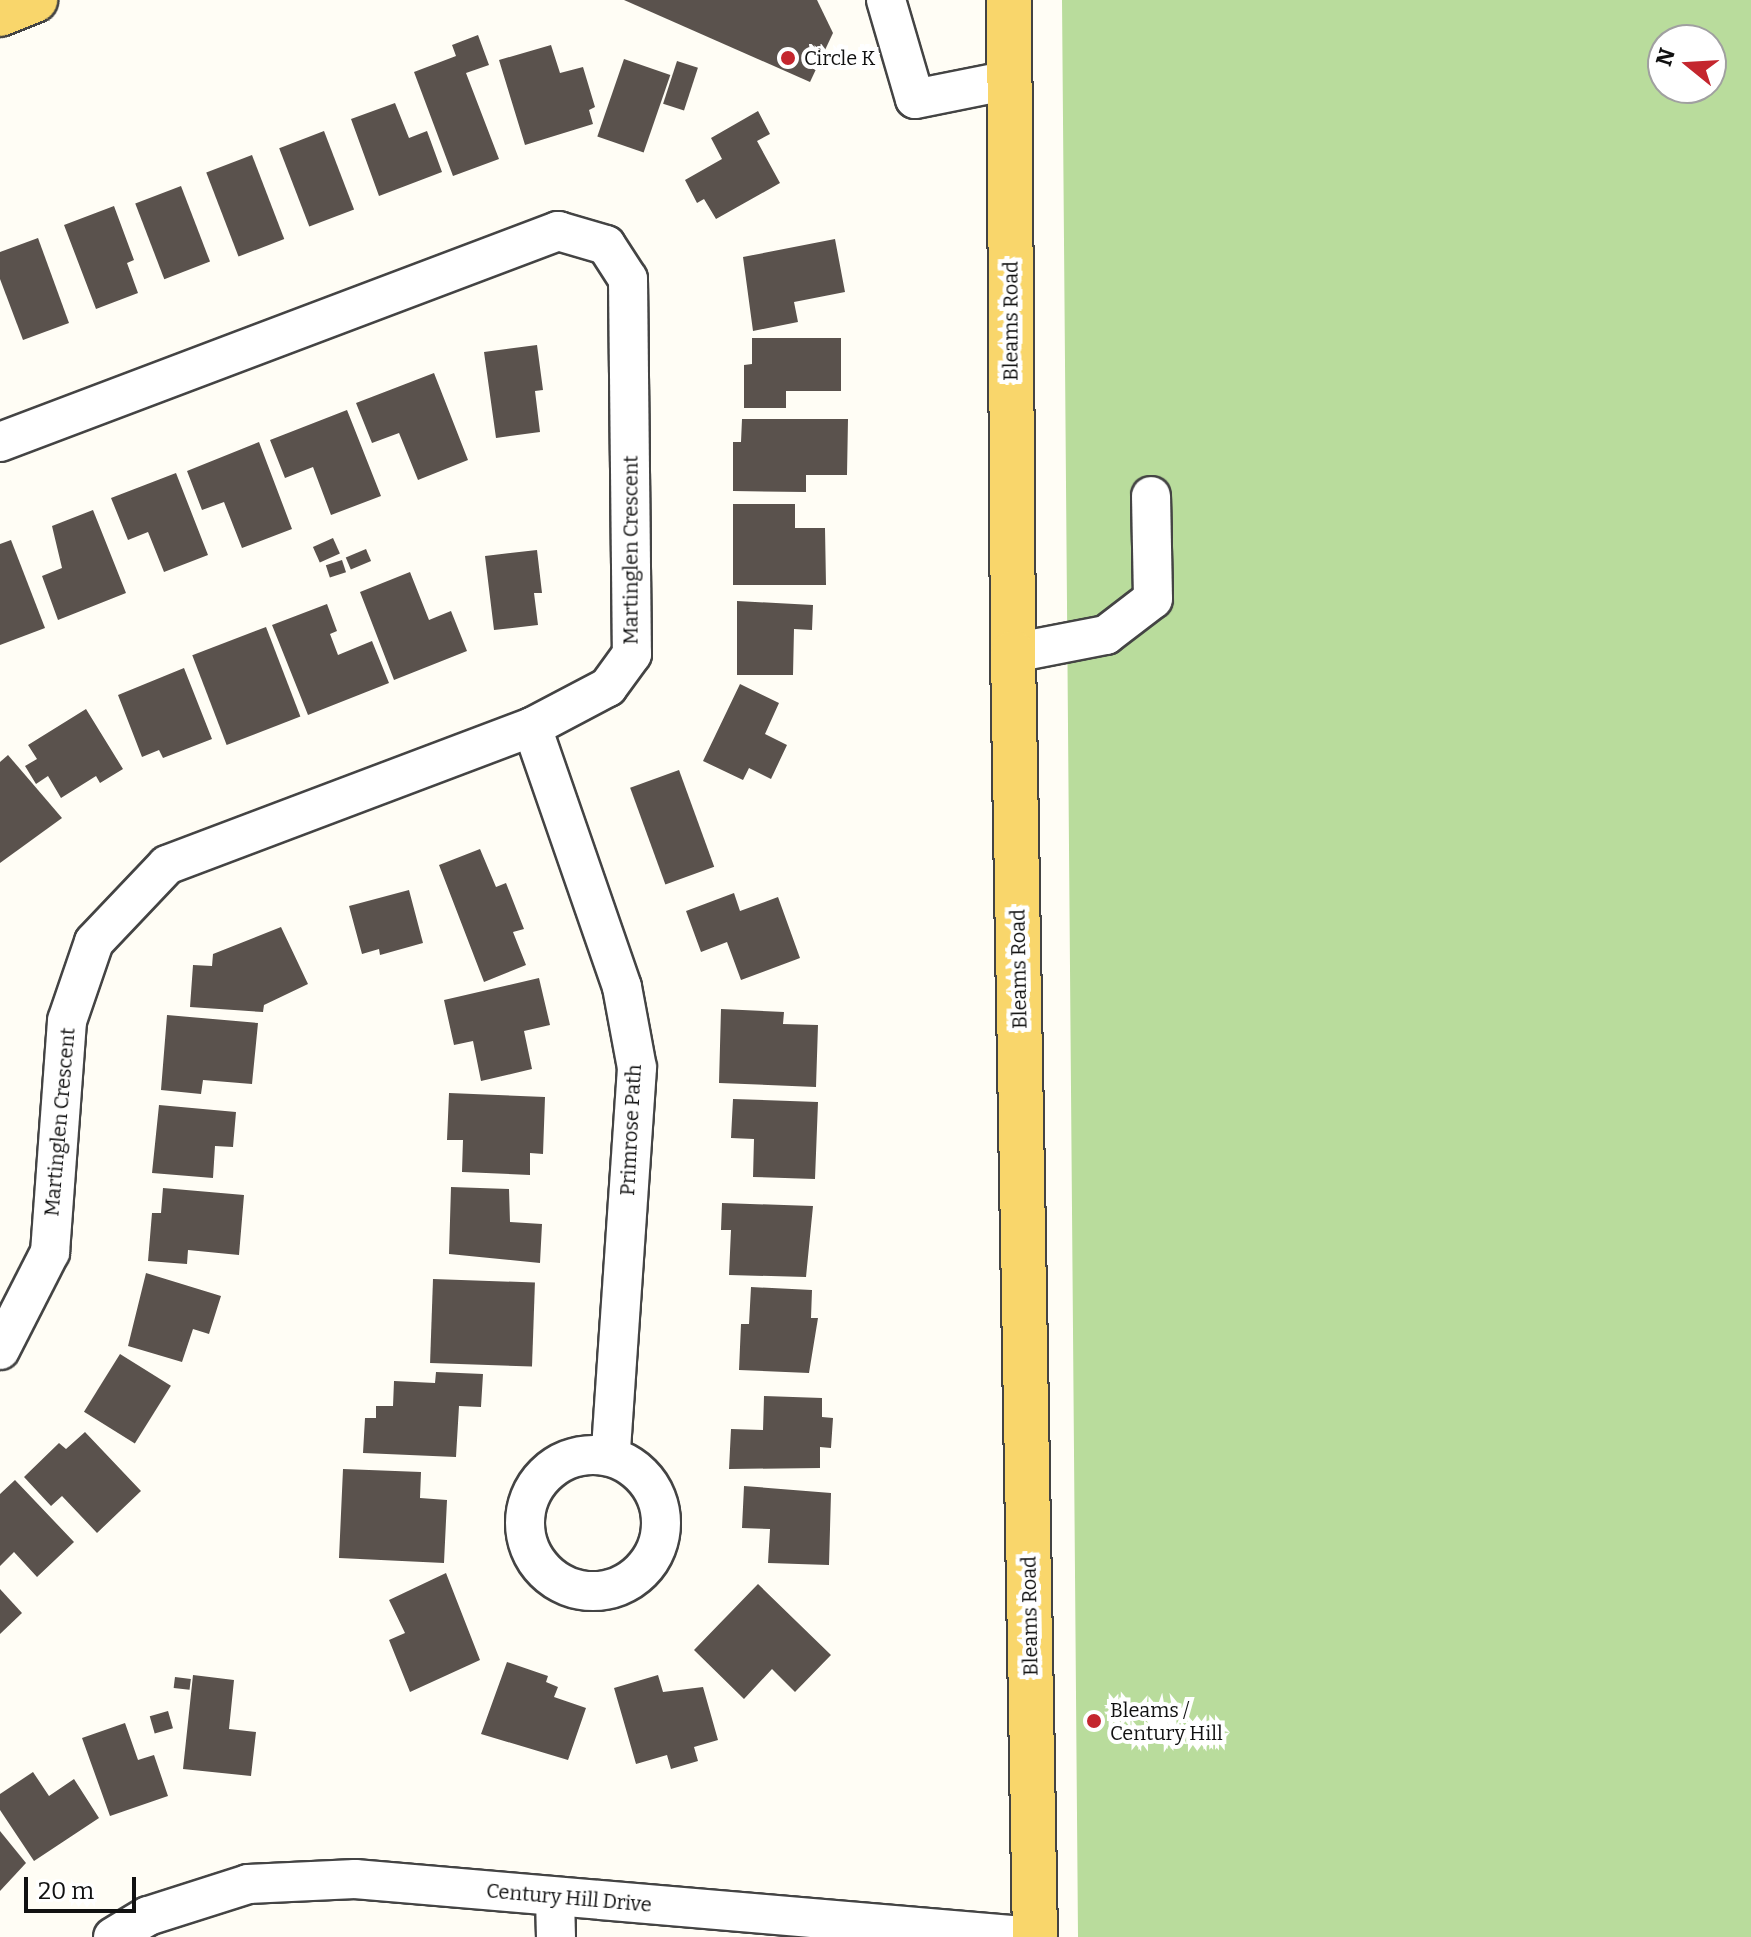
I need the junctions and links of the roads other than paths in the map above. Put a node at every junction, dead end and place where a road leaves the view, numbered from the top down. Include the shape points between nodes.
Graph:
1 (35, 0) edge
2 (886, 0) edge
3 (1009, 0) edge
4 (0, 14) edge
5 (1009, 80) junction
6 (0, 442) edge
7 (1151, 496) dead end
8 (1013, 653) junction
9 (532, 727) junction
10 (0, 1350) edge
11 (611, 1454) dead end
12 (555, 1897) junction
13 (810, 1928) edge
14 (113, 1937) edge
15 (556, 1937) edge
16 (1035, 1937) edge

1 - 4 main road
2 - 5 street via 915,99
3 - 5 main road, Bleams Road
5 - 8 main road, Bleams Road
6 - 9 street, Martinglen Crescent via 558,231 606,245 628,279 632,654 608,687
7 - 8 street via 1153,599 1106,635
8 - 16 main road, Bleams Road
9 - 10 street, Martinglen Crescent via 167,865 94,942 67,1021 50,1252
9 - 11 street, Primrose Path via 622,987 637,1068
12 - 13 street, Century Hill Drive
12 - 14 street, Century Hill Drive via 355,1879 248,1884 148,1916
12 - 15 street
13 - 16 street, Century Hill Drive

